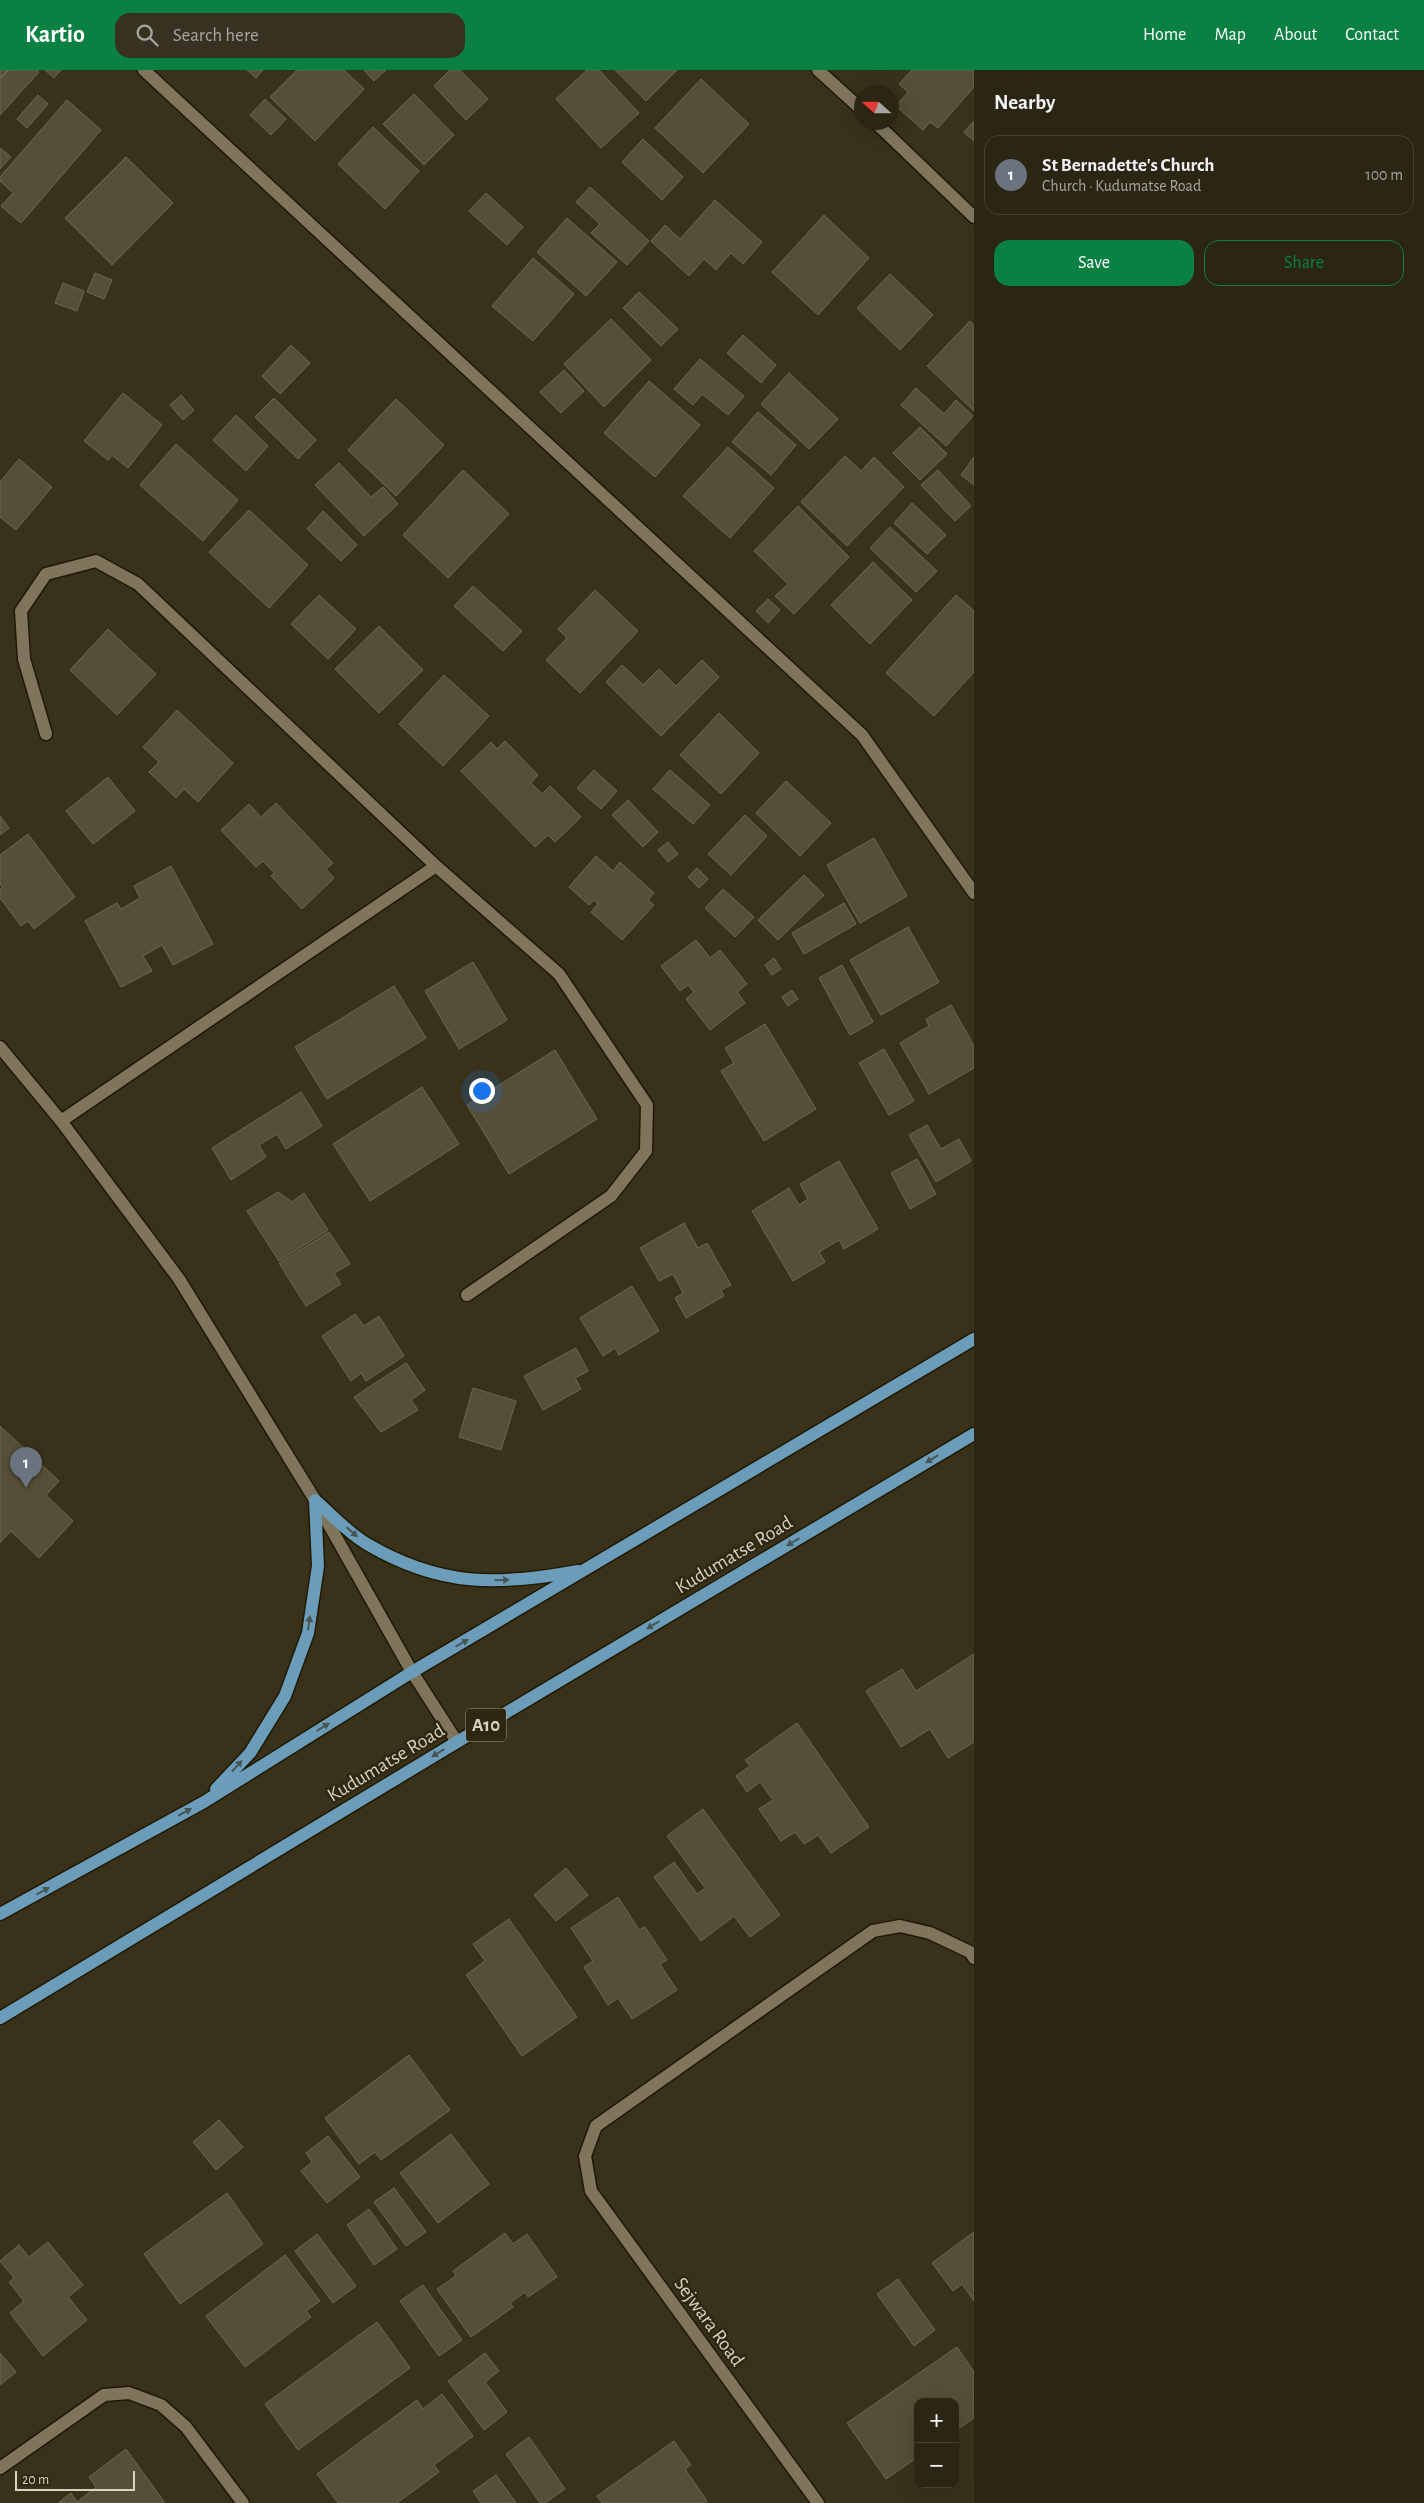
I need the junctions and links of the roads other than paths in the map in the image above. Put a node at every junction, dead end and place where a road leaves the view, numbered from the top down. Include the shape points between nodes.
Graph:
1 (144, 70) edge
2 (818, 70) edge
3 (854, 103) edge
4 (883, 130) edge
5 (974, 217) edge
6 (46, 734) dead end
7 (436, 866) junction
8 (974, 892) edge
9 (0, 1047) edge
10 (61, 1121) junction
11 (467, 1296) dead end
12 (974, 1339) edge
13 (974, 1434) edge
14 (315, 1500) junction
15 (587, 1570) junction
16 (412, 1672) junction
17 (457, 1742) junction
18 (204, 1802) junction
19 (0, 1914) edge
20 (974, 1958) edge
21 (0, 2018) edge
22 (0, 2468) edge
23 (243, 2503) edge
24 (818, 2503) edge

1 - 8 street via 862,735
2 - 3 street
4 - 5 street
6 - 7 street via 24,659 22,611 46,574 96,561 138,584
7 - 10 street
7 - 11 street via 559,974 648,1105 646,1151 611,1196
9 - 10 street
10 - 14 street via 179,1279
12 - 15 main road
13 -> 17 main road, Kudumatse Road / A10
14 -> 15 main road via 366,1544 416,1570 472,1581 534,1580
14 - 16 street
18 -> 14 main road via 250,1753 285,1696 309,1623 318,1566
16 -> 15 main road
16 - 17 street
18 -> 16 main road
17 -> 21 main road, Kudumatse Road / A10
19 -> 18 main road
20 - 24 street, Sejwara Road via 970,1952 930,1933 900,1926 873,1931 596,2126 585,2156 591,2191
22 - 23 street via 104,2395 129,2393 162,2405 186,2427

